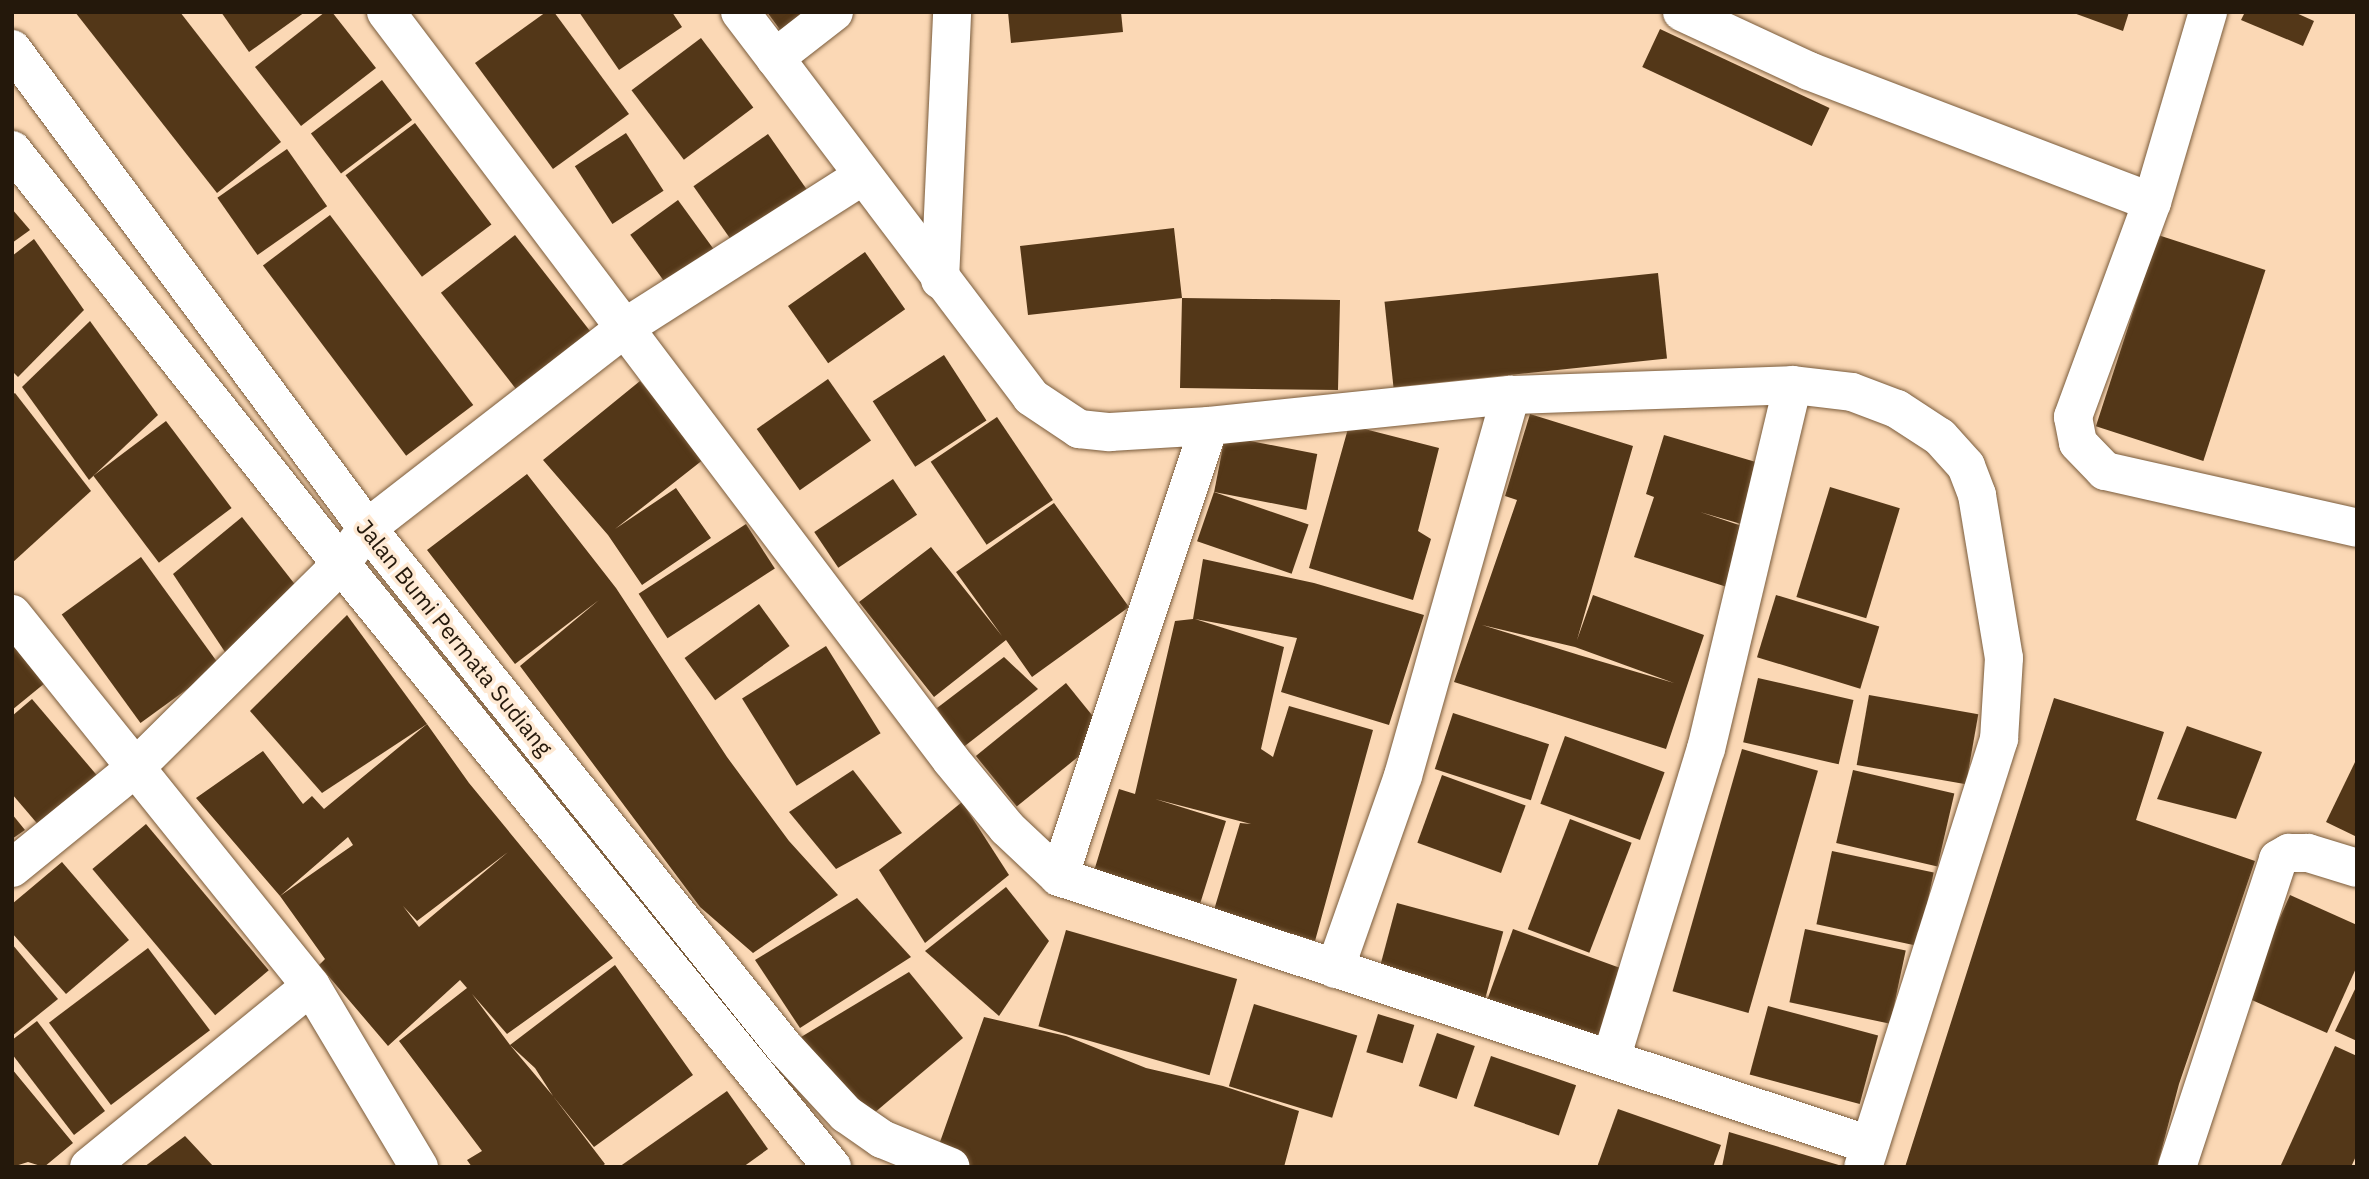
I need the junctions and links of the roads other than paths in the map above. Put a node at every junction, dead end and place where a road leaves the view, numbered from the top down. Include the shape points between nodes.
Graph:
1 (386, 12) edge
2 (740, 12) edge
3 (834, 12) edge
4 (952, 12) edge
5 (1682, 12) edge
6 (2208, 12) edge
7 (12, 50) edge
8 (775, 58) junction
9 (12, 150) edge
10 (861, 177) junction
11 (2152, 202) junction
12 (940, 280) junction
13 (628, 326) junction
14 (1793, 385) junction
15 (1511, 395) junction
16 (1209, 426) junction
17 (367, 528) junction
18 (2357, 528) edge
19 (341, 564) junction
20 (12, 614) edge
21 (135, 768) junction
22 (12, 868) edge
23 (2357, 868) edge
24 (1059, 877) junction
25 (1335, 969) junction
26 (311, 986) junction
27 (1611, 1059) junction
28 (1867, 1156) edge
29 (935, 1164) edge
30 (89, 1167) edge
31 (419, 1167) edge
32 (832, 1167) edge
33 (2178, 1167) edge

1 - 13 street
2 - 8 street
3 - 8 street
4 - 12 street
5 - 11 street via 1809,71
6 - 11 street
7 - 17 street, Jalan Bumi Permata Sudiang
8 - 10 street
9 - 19 street, Jalan Bumi Permata Sudiang
10 - 12 street
10 - 13 street
11 - 18 street via 2073,417 2078,443 2105,471
12 - 16 street via 1031,397 1069,424 1110,432
13 - 17 street
13 - 24 street via 951,760 1007,828
14 - 15 street
14 - 27 street via 1706,749
14 - 28 street via 1852,392 1896,409 1940,437 1966,466 1977,495 2004,658 1999,739
15 - 16 street
15 - 25 street via 1403,776
16 - 24 street
17 - 19 street
17 - 29 street, Jalan Bumi Permata Sudiang via 785,1048 846,1114 883,1139
19 - 21 street
19 - 32 street, Jalan Bumi Permata Sudiang
20 - 21 street
21 - 22 street
21 - 26 street
23 - 33 street via 2308,853 2289,853 2278,859
24 - 25 street
25 - 27 street
26 - 30 street
26 - 31 street
27 - 28 street

